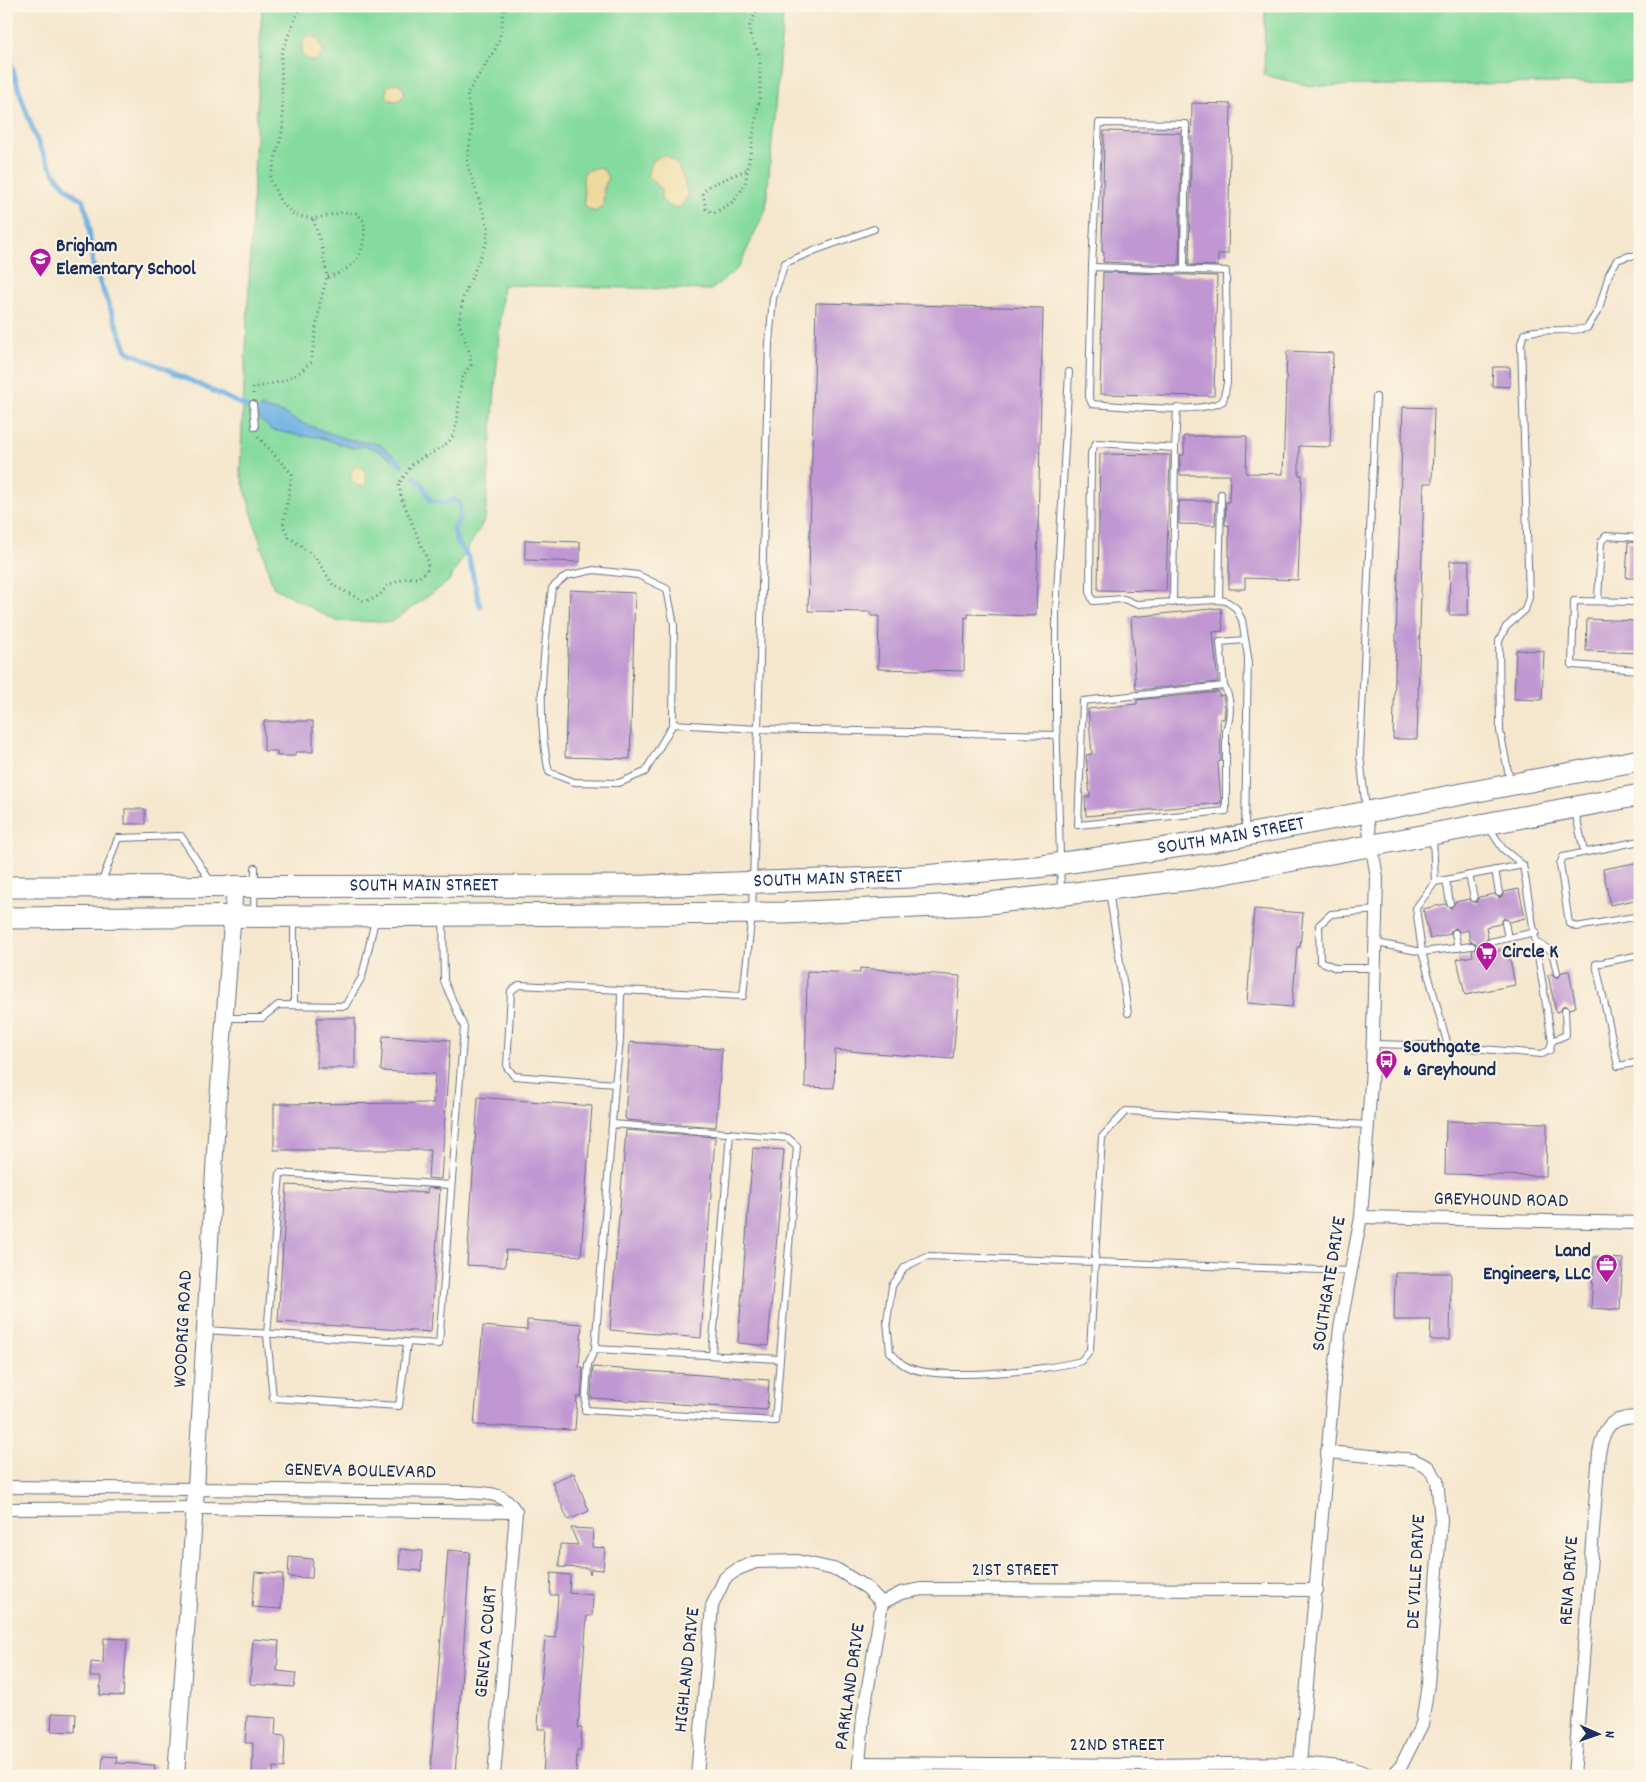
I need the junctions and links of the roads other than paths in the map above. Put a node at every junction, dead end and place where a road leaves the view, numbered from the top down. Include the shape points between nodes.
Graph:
1 (874, 229) dead end
2 (1640, 256) edge
3 (1092, 267) junction
4 (1184, 269) junction
5 (1069, 372) dead end
6 (1376, 397) dead end
7 (253, 404) road end
8 (1177, 408) junction
9 (255, 427) road end
10 (1175, 448) junction
11 (1221, 494) dead end
12 (1640, 538) edge
13 (1219, 600) junction
14 (1598, 601) junction
15 (1640, 602) edge
16 (1173, 603) junction
17 (1245, 640) junction
18 (1640, 670) edge
19 (1224, 686) junction
20 (673, 724) junction
21 (758, 729) junction
22 (1056, 735) junction
23 (1640, 760) edge
24 (1511, 785) junction
25 (1640, 795) edge
26 (1575, 807) junction
27 (1366, 811) junction
28 (1487, 824) junction
29 (1245, 835) junction
30 (1433, 835) junction
31 (1640, 841) edge
32 (1373, 845) junction
33 (1584, 851) junction
34 (1060, 864) junction
35 (1523, 865) junction
36 (1495, 870) junction
37 (1469, 876) junction
38 (248, 880) junction
39 (1446, 880) junction
40 (1435, 882) junction
41 (752, 883) junction
42 (214, 885) junction
43 (100, 886) junction
44 (6, 887) edge
45 (1108, 890) junction
46 (1499, 893) dead end
47 (1061, 896) junction
48 (1474, 898) dead end
49 (1450, 903) dead end
50 (1377, 910) junction
51 (752, 914) junction
52 (244, 916) junction
53 (294, 916) junction
54 (376, 916) junction
55 (443, 916) junction
56 (1640, 916) edge
57 (6, 918) edge
58 (1505, 923) dead end
59 (1536, 932) junction
60 (1455, 933) dead end
61 (1508, 938) junction
62 (1490, 942) dead end
63 (1377, 943) junction
64 (1537, 943) junction
65 (1472, 946) dead end
66 (1458, 948) junction
67 (1422, 952) junction
68 (1640, 955) edge
69 (1376, 968) junction
70 (1557, 974) dead end
71 (621, 990) junction
72 (294, 1005) junction
73 (1565, 1010) dead end
74 (1128, 1013) dead end
75 (225, 1018) junction
76 (1552, 1041) junction
77 (1373, 1044) junction
78 (1448, 1046) junction
79 (1640, 1062) edge
80 (615, 1084) junction
81 (612, 1124) junction
82 (1368, 1125) junction
83 (730, 1133) junction
84 (450, 1185) junction
85 (1361, 1217) junction
86 (1640, 1223) edge
87 (1093, 1262) junction
88 (1350, 1271) junction
89 (205, 1330) junction
90 (267, 1335) junction
91 (407, 1343) junction
92 (595, 1349) junction
93 (712, 1354) junction
94 (780, 1359) junction
95 (1640, 1417) edge
96 (1327, 1452) junction
97 (7, 1487) edge
98 (196, 1488) junction
99 (195, 1508) junction
100 (7, 1509) edge
101 (516, 1512) junction
102 (1317, 1590) junction
103 (882, 1603) junction
104 (859, 1769) edge
105 (1300, 1769) edge
106 (1018, 1770) edge
107 (176, 1776) edge
108 (494, 1776) edge
109 (696, 1776) edge
110 (1373, 1776) edge
111 (1392, 1776) edge
112 (1574, 1776) edge

1 - 21 lane via 785,263 772,298
2 - 24 lane via 1617,260 1609,274 1599,309 1587,328 1573,332 1530,330 1524,334 1521,343 1529,597 1526,610 1506,627 1498,640 1500,730
3 - 4 lane
3 - 4 lane via 1099,123 1186,124
3 - 8 lane via 1089,397 1092,404
4 - 8 lane via 1226,271 1227,383 1223,401 1215,406
5 - 22 lane via 1056,612
6 - 27 lane via 1360,755
7 - 9 lane
8 - 10 lane
10 - 16 lane
10 - 16 lane via 1096,443 1090,463 1090,594 1093,601 1124,599 1136,604
11 - 13 lane
12 - 14 lane via 1606,536 1601,542
13 - 16 lane
13 - 17 lane via 1226,600 1236,608 1242,620
14 - 15 lane
14 - 18 lane via 1574,601 1572,665
17 - 19 lane via 1220,642
17 - 29 lane via 1248,657
19 - 19 lane via 1083,701 1078,826 1226,811 1226,731 1230,720 1228,693
20 - 20 lane via 674,625 667,589 638,575 594,570 566,576 552,588 542,675 542,744 549,772 574,782 620,783 646,772
20 - 21 lane
21 - 22 lane
21 - 41 lane
22 - 34 lane
23 - 24 highway, SOUTH MAIN STREET
24 - 27 highway, SOUTH MAIN STREET
25 - 26 highway, SOUTH MAIN STREET
26 - 28 highway, SOUTH MAIN STREET
26 - 33 lane
27 - 29 highway, SOUTH MAIN STREET
27 - 32 street, SOUTHGATE DRIVE
28 - 30 highway, SOUTH MAIN STREET
28 - 35 lane via 1503,849
29 - 34 highway, SOUTH MAIN STREET
30 - 32 highway, SOUTH MAIN STREET
30 - 40 lane
31 - 33 lane
32 - 45 highway, SOUTH MAIN STREET via 1193,879
32 - 50 street, SOUTHGATE DRIVE
33 - 56 lane via 1563,857 1560,864 1569,924 1576,927
34 - 41 highway, SOUTH MAIN STREET via 908,877
34 - 47 lane
35 - 36 lane
35 - 59 lane
36 - 37 lane
36 - 46 lane
37 - 39 lane
37 - 48 lane
38 - 41 highway, SOUTH MAIN STREET via 647,886
38 - 42 highway, SOUTH MAIN STREET
38 - 52 street, WOODRIG ROAD
39 - 40 lane
39 - 49 lane
40 - 67 lane via 1416,908
41 - 51 lane
42 - 43 highway, SOUTH MAIN STREET
42 - 43 lane via 181,836 118,838
43 - 44 highway, SOUTH MAIN STREET
45 - 47 highway, SOUTH MAIN STREET
45 - 74 lane
47 - 51 highway, SOUTH MAIN STREET via 910,909
50 - 63 street, SOUTHGATE DRIVE
50 - 69 lane via 1331,914 1319,925 1320,961 1336,968
51 - 55 highway, SOUTH MAIN STREET
51 - 71 lane via 743,996
52 - 53 highway, SOUTH MAIN STREET
52 - 57 highway, SOUTH MAIN STREET
52 - 75 street, WOODRIG ROAD
53 - 54 highway, SOUTH MAIN STREET
53 - 72 lane
54 - 55 highway, SOUTH MAIN STREET
54 - 72 lane via 362,977 345,1006
55 - 84 lane via 444,981 464,1027
58 - 61 lane
59 - 61 lane
59 - 64 lane
60 - 66 lane
61 - 62 lane
63 - 67 lane
63 - 69 street, SOUTHGATE DRIVE
64 - 70 lane via 1552,951
64 - 76 lane
65 - 66 lane
66 - 67 lane
67 - 78 lane
68 - 79 lane via 1596,964 1618,1066
69 - 77 street, SOUTHGATE DRIVE
71 - 80 lane
71 - 80 lane via 519,985 511,991 507,1067 514,1076
72 - 75 lane via 278,1005 262,1018
73 - 76 lane via 1566,1035
75 - 89 street, WOODRIG ROAD
76 - 78 lane via 1550,1050 1542,1054
77 - 78 lane
77 - 82 street, SOUTHGATE DRIVE
80 - 81 lane
81 - 83 lane
81 - 92 lane
82 - 85 street, SOUTHGATE DRIVE
82 - 87 lane via 1126,1111 1102,1137
83 - 93 lane
83 - 94 lane via 788,1138 797,1146
84 - 90 lane via 280,1173
84 - 91 lane via 439,1344
85 - 86 street, GREYHOUND ROAD
85 - 88 street, SOUTHGATE DRIVE
87 - 87 lane via 927,1256 905,1266 892,1286 887,1321 890,1352 905,1366 935,1373 1020,1372 1081,1361 1090,1350
87 - 88 lane
88 - 96 street, SOUTHGATE DRIVE via 1340,1328
89 - 90 lane
89 - 98 street, WOODRIG ROAD
90 - 91 lane
90 - 91 lane via 273,1398 399,1406
92 - 93 lane
92 - 94 lane via 588,1364 585,1410 766,1421 775,1421
93 - 94 lane
95 - 112 street, RENA DRIVE via 1613,1422 1603,1432 1599,1453
96 - 102 street, SOUTHGATE DRIVE
96 - 111 street, DE VILLE DRIVE via 1414,1460 1428,1467 1437,1480 1441,1520 1422,1724 1402,1766
97 - 98 street, GENEVA BOULEVARD
97 - 100 street
98 - 99 street, WOODRIG ROAD
98 - 101 street, GENEVA BOULEVARD via 488,1493 508,1501
99 - 100 street
99 - 101 street
99 - 107 street, WOODRIG ROAD
101 - 108 street, GENEVA COURT
102 - 103 street, 21ST STREET via 922,1589 901,1593
102 - 105 street, SOUTHGATE DRIVE
103 - 104 street, PARKLAND DRIVE via 863,1717
103 - 109 street, HIGHLAND DRIVE via 854,1578 823,1565 797,1561 756,1562 731,1573 721,1584 712,1606
104 - 106 street, 22ND STREET
105 - 106 street, 22ND STREET
105 - 110 street, 22ND STREET via 1351,1768

